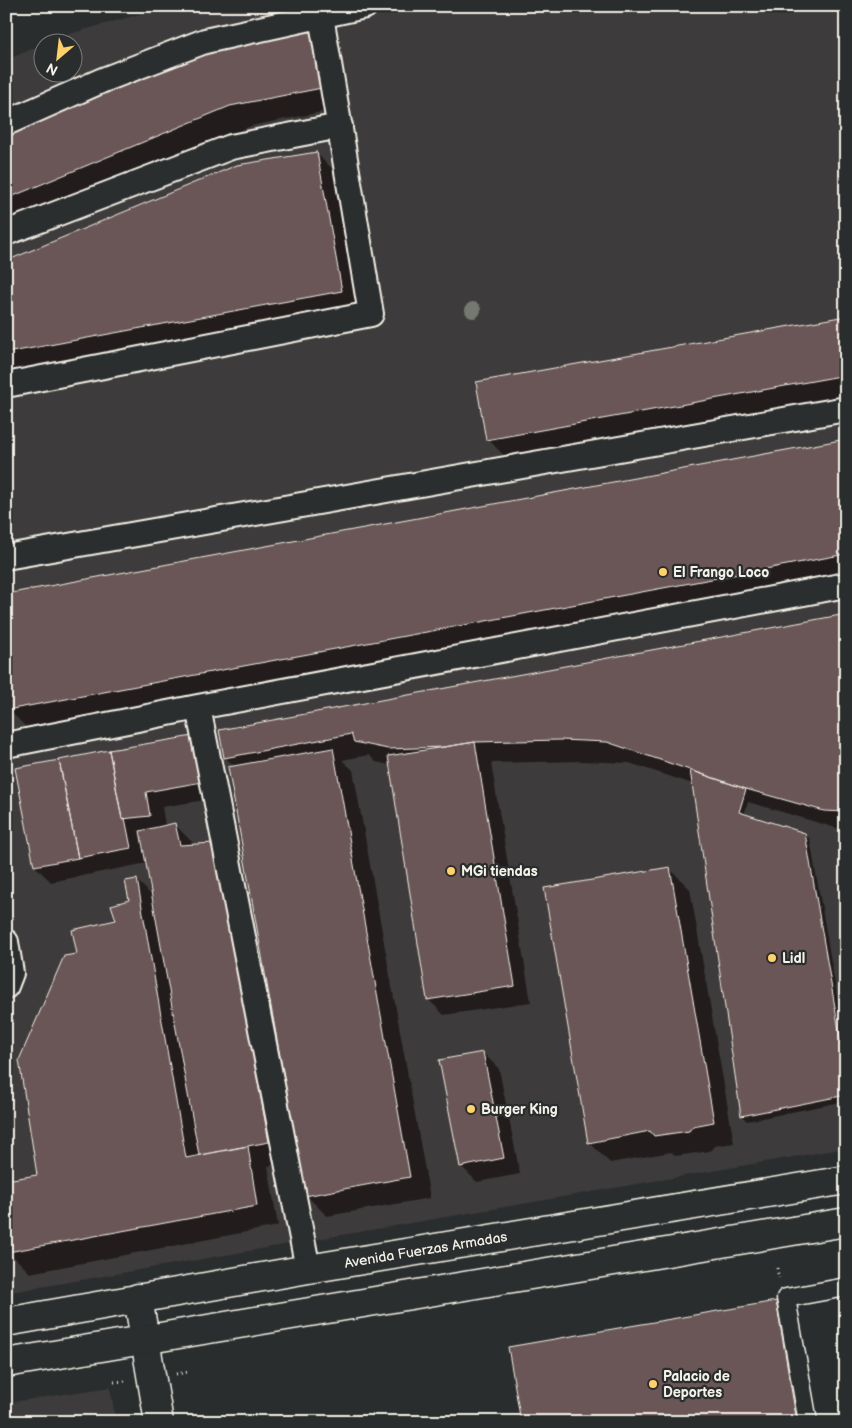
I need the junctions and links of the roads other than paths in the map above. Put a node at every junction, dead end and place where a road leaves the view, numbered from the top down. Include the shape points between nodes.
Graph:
1 (365, 6) edge
2 (321, 16) junction
3 (6, 123) edge
4 (340, 126) junction
5 (6, 233) edge
6 (6, 385) edge
7 (846, 409) edge
8 (6, 558) edge
9 (846, 585) edge
10 (198, 707) junction
11 (6, 744) edge
12 (6, 942) edge
13 (6, 986) edge
14 (846, 1180) edge
15 (846, 1222) edge
16 (308, 1269) junction
17 (846, 1287) edge
18 (138, 1298) junction
19 (6, 1322) edge
20 (145, 1340) junction
21 (6, 1363) edge
22 (159, 1422) edge
23 (808, 1422) edge

1 - 2 street
2 - 3 street via 205,41 103,80
2 - 4 street
4 - 5 street via 231,148
4 - 6 street via 371,314
7 - 8 street
9 - 10 street
10 - 11 street
10 - 16 street
12 - 13 street via 11,973
14 - 16 main road, Avenida Fuerzas Armadas
15 - 20 main road
16 - 18 main road, Avenida Fuerzas Armadas
17 - 23 street via 786,1298
18 - 19 main road, Avenida Fuerzas Armadas
18 - 20 main road
20 - 21 main road
20 - 22 main road

